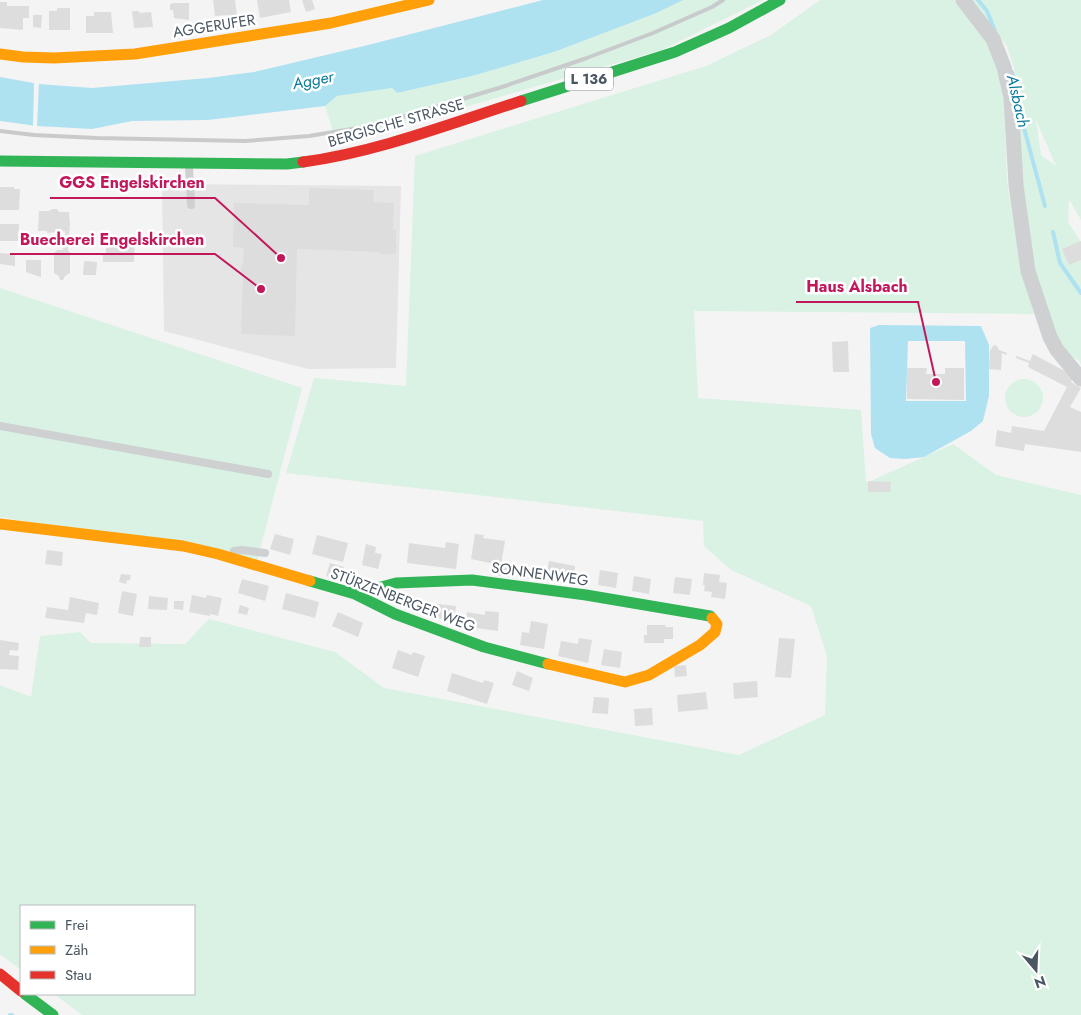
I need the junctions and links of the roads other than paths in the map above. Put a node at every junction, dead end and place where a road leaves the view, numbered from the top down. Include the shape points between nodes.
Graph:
1 (429, 0) edge
2 (780, 0) edge
3 (963, 0) edge
4 (0, 54) edge
5 (0, 161) edge
6 (189, 164) junction
7 (191, 204) dead end
8 (1081, 379) edge
9 (0, 426) edge
10 (268, 474) dead end
11 (0, 524) edge
12 (266, 553) dead end
13 (218, 554) junction
14 (354, 594) junction
15 (717, 624) joint
16 (0, 974) edge
17 (20, 989) edge
18 (26, 995) edge
19 (53, 1015) edge

1 - 4 street, AGGERUFER via 331,23 135,54 54,58
2 - 6 street, BERGISCHE STRASSE / L 136 via 675,52 339,157 287,164
3 - 8 street via 993,39 1004,67 1011,98 1016,185 1028,271 1050,337
5 - 6 street, BERGISCHE STRASSE / L 136
6 - 7 lane
9 - 10 lane
11 - 13 street, STÜRZENBERGER WEG via 182,546
12 - 13 lane via 242,550
13 - 14 street, STÜRZENBERGER WEG
14 - 15 street, SONNENWEG via 396,583 472,580 687,611 710,616
14 - 15 street, STÜRZENBERGER WEG via 395,614 484,647 625,682 649,675 700,645 715,632
16 - 17 street
18 - 19 street

